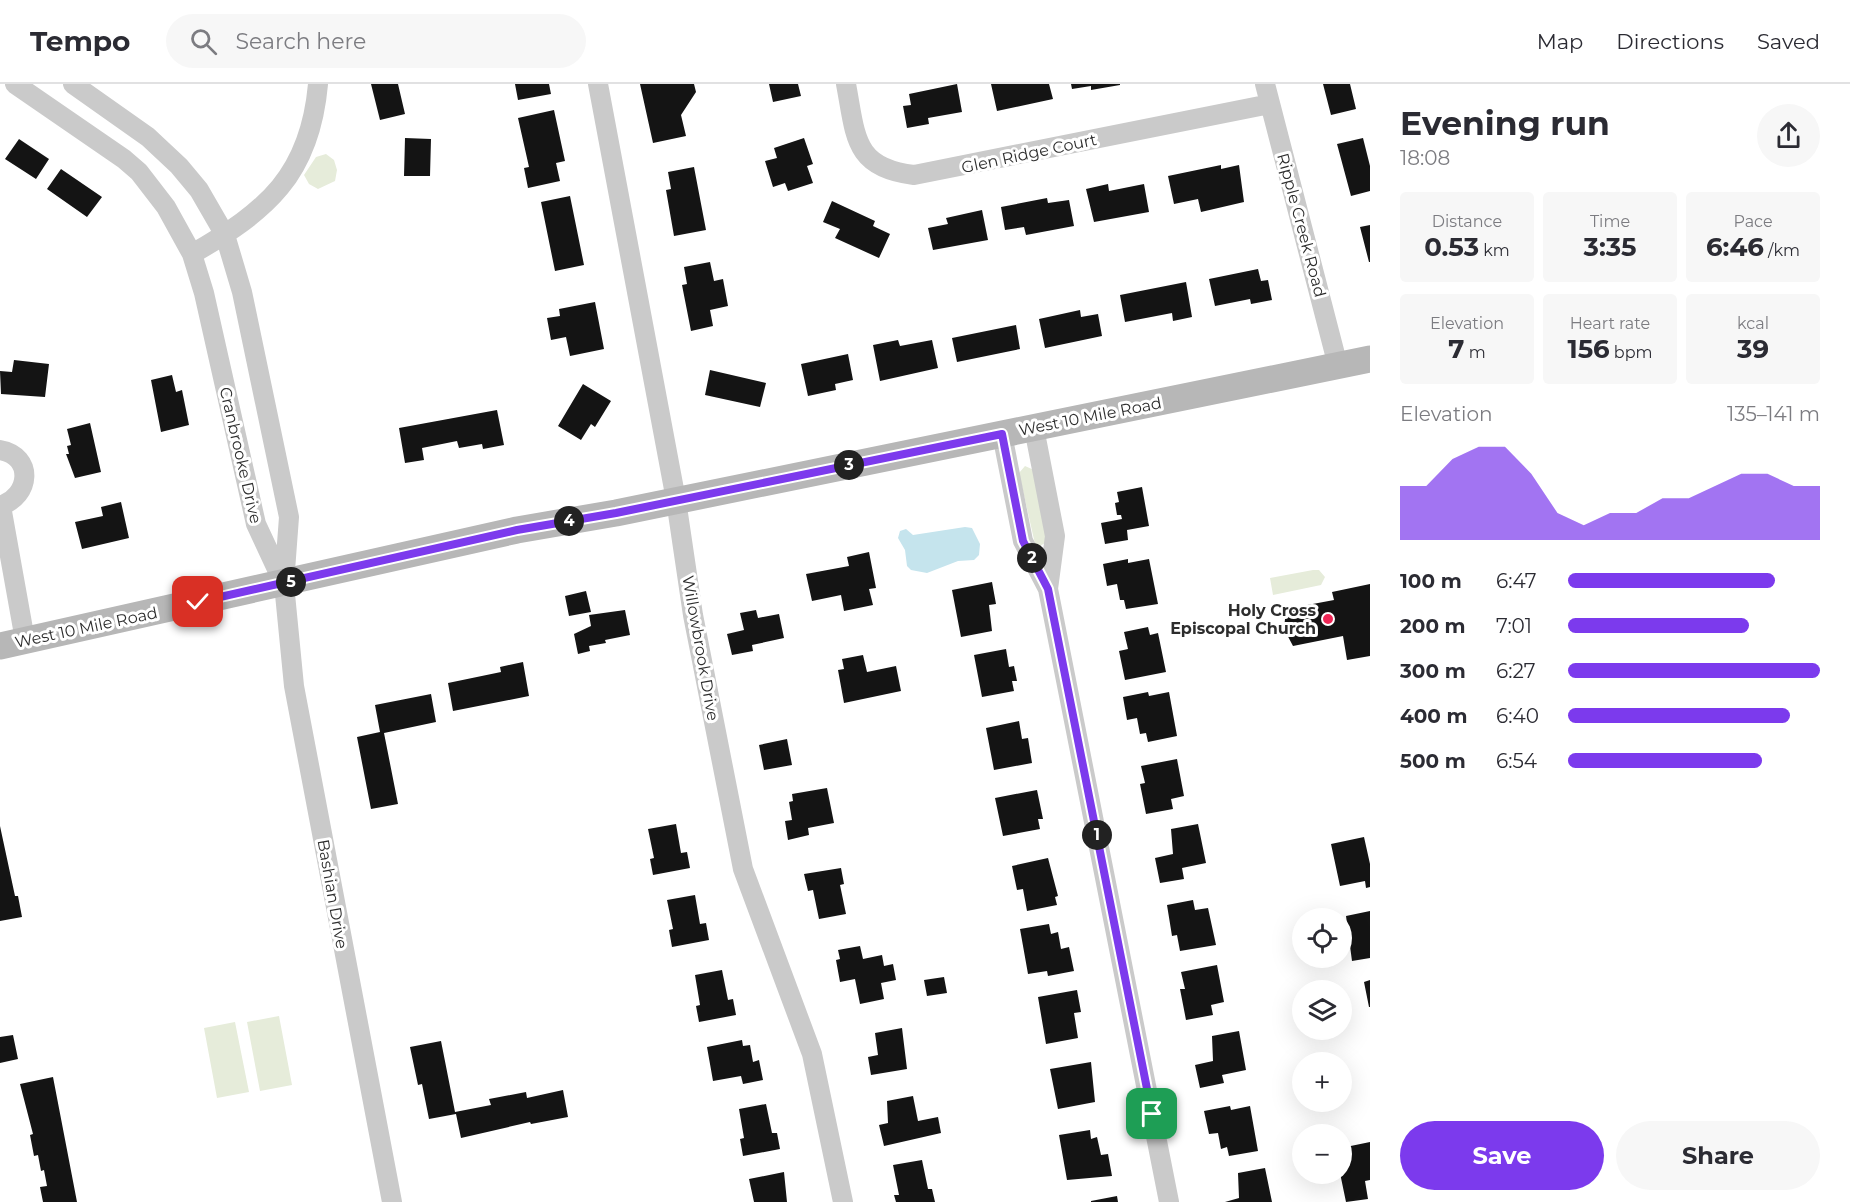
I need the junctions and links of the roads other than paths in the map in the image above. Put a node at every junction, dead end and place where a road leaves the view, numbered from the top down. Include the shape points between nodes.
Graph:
1 (73, 84) edge
2 (318, 84) edge
3 (598, 84) edge
4 (846, 84) edge
5 (1265, 84) edge
6 (17, 86) edge
7 (1270, 104) junction
8 (225, 235) junction
9 (192, 254) junction
10 (1370, 359) edge
11 (1338, 366) junction
12 (1034, 428) junction
13 (1002, 434) junction
14 (0, 450) edge
15 (676, 500) junction
16 (0, 506) edge
17 (284, 584) junction
18 (1048, 589) junction
19 (13, 643) edge
20 (392, 1202) edge
21 (843, 1202) edge
22 (1169, 1202) edge

1 - 8 street, Cranbrooke Drive via 148,137 179,166 199,189
2 - 8 street via 310,133 286,182 248,220
3 - 15 street, Willowbrook Drive
4 - 7 street, Glen Ridge Court via 860,147 884,170 914,175
5 - 7 street, Ripple Creek Road
6 - 9 street, Cranbrooke Drive via 139,172 177,222
7 - 11 street, Ripple Creek Road
8 - 9 street
8 - 17 street, Cranbrooke Drive via 242,292 289,517
9 - 17 street, Cranbrooke Drive via 256,524
10 - 11 main road, West 10 Mile Road
11 - 12 main road, West 10 Mile Road
12 - 13 main road, West 10 Mile Road
12 - 18 street via 1055,536
13 - 15 main road, West 10 Mile Road
13 - 18 street via 1023,541
14 - 16 street via 13,455 25,474 19,495
15 - 17 main road, West 10 Mile Road via 517,530
15 - 21 street, Willowbrook Drive via 693,615 743,869 812,1054
16 - 19 street
17 - 19 main road, West 10 Mile Road
17 - 20 street, Bashian Drive via 294,686
18 - 22 street

